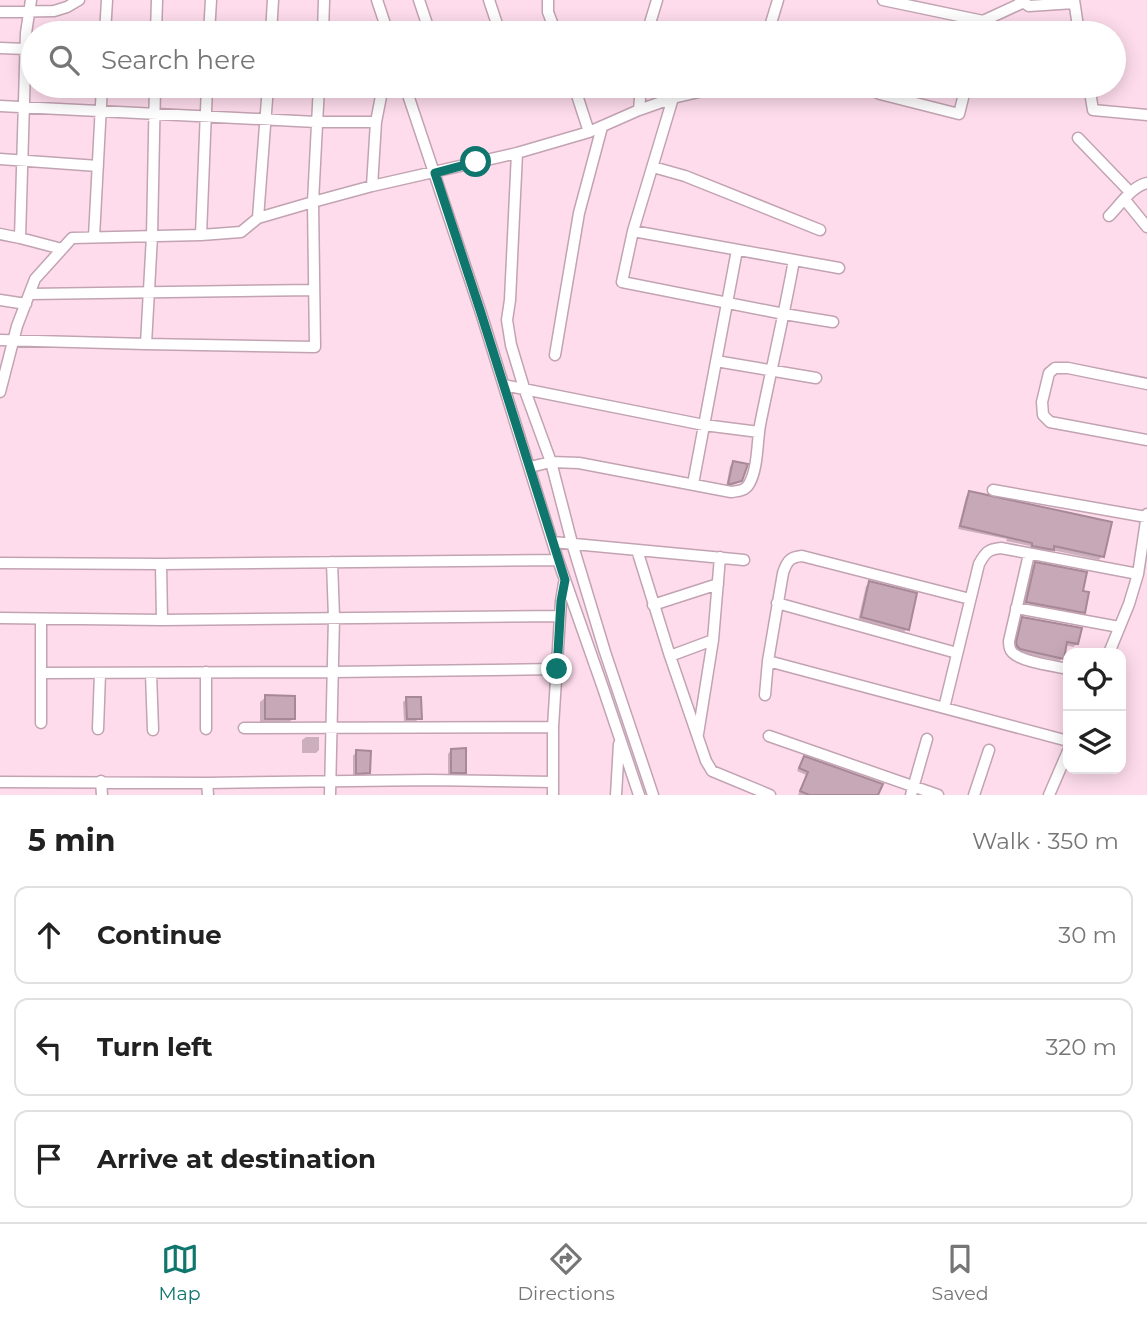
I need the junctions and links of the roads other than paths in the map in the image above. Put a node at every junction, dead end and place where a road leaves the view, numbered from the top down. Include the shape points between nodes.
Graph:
1 (7, 0) edge
2 (32, 0) edge
3 (79, 0) edge
4 (107, 0) edge
5 (157, 0) edge
6 (211, 0) edge
7 (274, 0) edge
8 (324, 0) edge
9 (377, 0) edge
10 (419, 0) edge
11 (489, 0) edge
12 (548, 0) edge
13 (657, 0) edge
14 (778, 0) edge
15 (883, 0) edge
16 (1021, 1) edge
17 (1074, 1) edge
18 (3, 12) edge
19 (30, 12) junction
20 (29, 21) edge
21 (106, 21) edge
22 (156, 21) edge
23 (210, 21) edge
24 (272, 21) edge
25 (323, 21) edge
26 (384, 21) edge
27 (426, 21) edge
28 (496, 21) edge
29 (551, 21) edge
30 (651, 21) edge
31 (772, 21) edge
32 (984, 21) joint
33 (1077, 21) edge
34 (0, 48) edge
35 (21, 49) edge
36 (24, 98) edge
37 (102, 98) edge
38 (155, 98) edge
39 (207, 98) edge
40 (267, 98) edge
41 (318, 98) edge
42 (381, 98) edge
43 (410, 98) edge
44 (578, 98) edge
45 (640, 98) edge
46 (673, 98) joint
47 (896, 98) edge
48 (963, 98) edge
49 (1091, 98) edge
50 (0, 106) edge
51 (24, 107) junction
52 (639, 110) junction
53 (101, 111) junction
54 (154, 114) junction
55 (1147, 115) edge
56 (206, 117) junction
57 (265, 120) junction
58 (316, 122) junction
59 (376, 122) junction
60 (601, 127) junction
61 (589, 132) junction
62 (1078, 138) dead end
63 (517, 153) junction
64 (0, 159) edge
65 (22, 159) junction
66 (98, 166) junction
67 (653, 167) junction
68 (439, 172) junction
69 (372, 186) junction
70 (1135, 190) edge
71 (313, 202) junction
72 (1109, 216) dead end
73 (258, 218) junction
74 (1147, 227) edge
75 (820, 230) dead end
76 (633, 231) junction
77 (0, 234) edge
78 (201, 235) junction
79 (152, 236) junction
80 (94, 237) junction
81 (20, 238) junction
82 (62, 249) junction
83 (737, 250) junction
84 (794, 260) junction
85 (839, 268) dead end
86 (314, 290) junction
87 (149, 291) junction
88 (28, 299) junction
89 (0, 300) edge
90 (727, 303) junction
91 (784, 314) junction
92 (833, 322) dead end
93 (0, 340) edge
94 (13, 341) junction
95 (146, 344) junction
96 (555, 355) dead end
97 (716, 361) junction
98 (771, 370) junction
99 (2, 378) edge
100 (816, 378) dead end
101 (1147, 384) edge
102 (513, 387) junction
103 (0, 392) edge
104 (704, 425) junction
105 (759, 432) junction
106 (1147, 440) edge
107 (548, 463) junction
108 (532, 467) junction
109 (693, 484) junction
110 (993, 490) dead end
111 (1147, 515) edge
112 (564, 543) junction
113 (638, 550) junction
114 (1029, 554) junction
115 (720, 557) junction
116 (558, 560) junction
117 (744, 560) dead end
118 (332, 562) junction
119 (0, 563) edge
120 (161, 564) junction
121 (1138, 574) junction
122 (565, 580) junction
123 (718, 584) junction
124 (970, 599) junction
125 (777, 603) junction
126 (653, 605) junction
127 (1017, 608) junction
128 (560, 616) junction
129 (334, 617) junction
130 (0, 618) edge
131 (41, 619) junction
132 (162, 620) junction
133 (1119, 627) junction
134 (713, 640) junction
135 (1111, 648) edge
136 (957, 653) junction
137 (670, 656) junction
138 (768, 662) junction
139 (1063, 668) edge
140 (557, 669) junction
141 (206, 672) junction
142 (333, 672) junction
143 (40, 673) junction
144 (100, 673) junction
145 (151, 673) junction
146 (765, 695) dead end
147 (944, 708) junction
148 (41, 723) dead end
149 (331, 727) junction
150 (553, 727) junction
151 (244, 728) dead end
152 (98, 729) dead end
153 (206, 729) dead end
154 (153, 730) dead end
155 (619, 736) junction
156 (769, 736) dead end
157 (697, 738) junction
158 (927, 739) dead end
159 (1063, 740) edge
160 (989, 750) dead end
161 (1063, 763) edge
162 (330, 780) junction
163 (102, 781) junction
164 (0, 782) edge
165 (553, 782) junction
166 (207, 783) junction
167 (913, 791) edge
168 (102, 795) edge
169 (208, 795) edge
170 (330, 795) edge
171 (553, 795) edge
172 (616, 795) edge
173 (639, 795) edge
174 (653, 795) edge
175 (770, 795) edge
176 (938, 795) edge
177 (974, 795) edge
178 (1049, 795) edge

1 - 18 street
2 - 19 street
3 - 19 street via 54,11
4 - 21 street
5 - 22 street
6 - 23 street
7 - 24 street
8 - 25 street
9 - 26 street
10 - 27 street
11 - 28 street
12 - 29 street
13 - 30 street
14 - 31 street
15 - 32 street
16 - 17 street via 1029,6
16 - 32 street
17 - 33 street
18 - 19 street
19 - 20 street
34 - 35 street
36 - 51 street
37 - 53 street
38 - 54 street
39 - 56 street
40 - 57 street
41 - 58 street
42 - 59 street
43 - 68 street
44 - 61 street
45 - 52 street
46 - 52 street
46 - 67 street
47 - 48 street via 959,114
49 - 55 street via 1093,110
50 - 51 street
51 - 53 street
51 - 65 street
52 - 60 street
53 - 54 street
53 - 66 street
54 - 56 street
54 - 79 street
56 - 57 street
56 - 78 street
57 - 58 street
57 - 73 street
58 - 59 street
58 - 71 street
59 - 69 street
60 - 61 street
60 - 96 street via 579,213
61 - 63 street
62 - 70 street
63 - 68 street
63 - 102 street via 507,320
64 - 65 street
65 - 66 street
65 - 81 street
66 - 80 street
67 - 75 street
67 - 76 street
68 - 69 street
68 - 102 street
69 - 71 street
70 - 72 street
70 - 74 street
71 - 73 street
71 - 86 street
73 - 78 street via 241,232
76 - 83 street
76 - 90 street via 622,282
77 - 81 street
78 - 79 street
79 - 80 street
79 - 87 street
80 - 82 street via 72,237
81 - 82 street
82 - 88 street via 35,279
83 - 84 street
83 - 90 street
84 - 85 street
84 - 91 street
86 - 87 street
86 - 95 street via 315,347
87 - 88 street
87 - 95 street
88 - 89 street
88 - 94 street
90 - 91 street
90 - 97 street
91 - 92 street
91 - 98 street
93 - 94 street
94 - 95 street
94 - 99 street
97 - 98 street
97 - 104 street
98 - 100 street
98 - 105 street
99 - 103 street
101 - 106 street via 1055,368 1049,373 1042,402 1043,415 1050,422
102 - 104 street
102 - 107 street
102 - 108 street
104 - 105 street
104 - 109 street
105 - 109 street via 748,486 731,492
107 - 108 street
107 - 109 street via 579,463
107 - 112 street
108 - 112 street
110 - 111 street
111 - 121 street
112 - 113 street
112 - 116 street
112 - 174 street
113 - 115 street
113 - 126 street
114 - 121 street
114 - 124 street via 1001,548 984,553
114 - 127 street
115 - 117 street
115 - 123 street
116 - 118 street
116 - 122 street
118 - 120 street
118 - 129 street
119 - 120 street
120 - 132 street
121 - 133 street
122 - 128 street
122 - 155 street
123 - 126 street
123 - 134 street
124 - 125 street via 802,556 786,562
124 - 136 street
125 - 136 street
125 - 138 street
126 - 137 street
127 - 133 street
127 - 139 street via 1010,649 1027,660
128 - 129 street
128 - 140 street
129 - 132 street
129 - 142 street
130 - 131 street
131 - 132 street
131 - 143 street
133 - 135 street
134 - 137 street
134 - 157 street
136 - 147 street
137 - 157 street
138 - 146 street
138 - 147 street
140 - 142 street
140 - 150 street
141 - 142 street
141 - 145 street
141 - 153 street
142 - 149 street
143 - 144 street
143 - 148 street
144 - 145 street
144 - 152 street
145 - 154 street
147 - 159 street
149 - 150 street
149 - 151 street
149 - 162 street
150 - 165 street
155 - 172 street
155 - 173 street
156 - 167 street
157 - 175 street via 712,771
158 - 167 street
160 - 177 street
161 - 178 street
162 - 165 street
162 - 166 street
162 - 170 street
163 - 164 street
163 - 166 street
163 - 168 street
165 - 171 street
166 - 169 street
167 - 176 street

